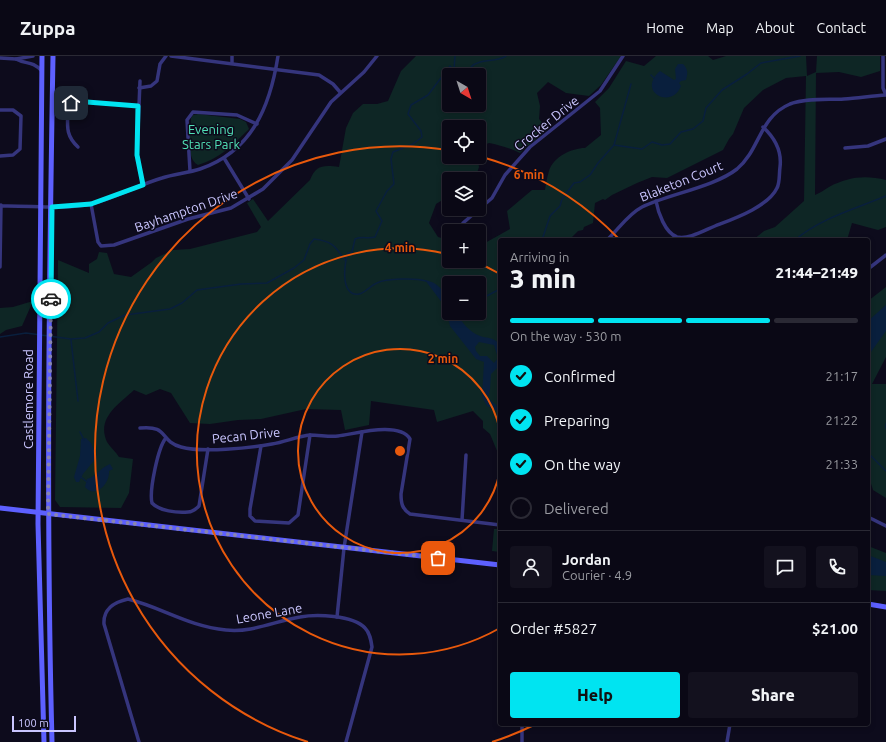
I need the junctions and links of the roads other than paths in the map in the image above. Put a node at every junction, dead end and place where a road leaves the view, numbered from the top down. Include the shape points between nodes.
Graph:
1 (33, 56) edge
2 (42, 56) edge
3 (53, 56) edge
4 (166, 56) edge
5 (171, 56) edge
6 (176, 56) edge
7 (232, 56) edge
8 (278, 56) edge
9 (377, 56) edge
10 (624, 56) edge
11 (883, 56) edge
12 (0, 58) edge
13 (16, 59) junction
14 (232, 63) junction
15 (276, 69) junction
16 (42, 71) junction
17 (140, 81) dead end
18 (139, 88) junction
19 (340, 92) junction
20 (886, 94) edge
21 (138, 106) junction
22 (0, 110) edge
23 (257, 124) junction
24 (763, 127) junction
25 (886, 139) edge
26 (78, 147) dead end
27 (846, 148) dead end
28 (0, 156) edge
29 (224, 158) junction
30 (190, 171) junction
31 (143, 185) junction
32 (249, 199) junction
33 (656, 201) junction
34 (91, 204) junction
35 (1, 206) edge
36 (40, 206) junction
37 (52, 207) junction
38 (463, 223) dead end
39 (609, 238) edge
40 (886, 255) edge
41 (0, 266) edge
42 (870, 267) edge
43 (140, 428) dead end
44 (362, 432) junction
45 (310, 435) junction
46 (166, 438) junction
47 (260, 446) junction
48 (208, 449) junction
49 (466, 455) dead end
50 (0, 508) edge
51 (38, 512) junction
52 (48, 514) junction
53 (870, 518) edge
54 (462, 520) junction
55 (498, 525) edge
56 (886, 526) edge
57 (344, 548) junction
58 (498, 565) edge
59 (870, 604) edge
60 (886, 606) edge
61 (337, 617) junction
62 (522, 726) edge
63 (730, 726) edge
64 (44, 742) edge
65 (52, 742) edge
66 (140, 742) edge
67 (346, 742) edge
68 (522, 742) edge
69 (727, 742) edge

1 - 13 street
2 - 16 main road, Castlemore Road
3 - 37 main road, Castlemore Road
4 - 18 street via 160,64 157,81 151,86
5 - 6 street
6 - 14 street
7 - 14 street
8 - 15 street
9 - 19 street, Bayhampton Drive via 364,72
10 - 38 street, Crocker Drive via 600,91 526,151 505,174 492,198
11 - 20 street via 883,88
12 - 13 street
13 - 16 street via 33,64
14 - 15 street
15 - 19 street via 320,75
15 - 23 street
16 - 36 main road, Castlemore Road
17 - 18 street
18 - 21 street
19 - 32 street, Bayhampton Drive via 292,160
20 - 24 street, Blaketon Court via 794,103 781,109
21 - 26 street via 74,101 68,106 68,133 71,141
21 - 31 street via 137,155
22 - 28 street via 13,110 21,116 20,149 16,154
23 - 29 street via 242,144
23 - 30 street via 236,115 193,112 187,120
24 - 33 street, Blaketon Court via 754,148 734,171
24 - 33 street via 778,146 781,162 777,188 756,207 687,237 678,237 665,225
25 - 27 street via 868,146
29 - 30 street
29 - 32 street
30 - 31 street
31 - 34 street
32 - 34 street, Bayhampton Drive via 231,208 188,219 114,246 101,246 98,242
33 - 39 street, Blaketon Court via 632,214
34 - 37 street
35 - 36 street
35 - 41 street
36 - 37 street
36 - 51 main road, Castlemore Road
37 - 52 main road, Castlemore Road
40 - 42 street
43 - 46 street, Pecan Drive via 154,427
44 - 45 street, Pecan Drive via 338,436
44 - 54 street, Pecan Drive via 403,432 410,439 401,494 401,503 405,511 410,514
44 - 57 street
45 - 47 street, Pecan Drive
45 - 47 street via 298,515 289,523 255,521 250,516
46 - 48 street, Pecan Drive via 181,448
46 - 48 street via 161,446 151,494 152,503 159,509 188,512 199,506
47 - 48 street, Pecan Drive
49 - 54 street
50 - 51 main road
51 - 52 main road
51 - 64 main road, Castlemore Road
52 - 57 main road
52 - 65 main road, Castlemore Road
53 - 56 street
54 - 55 street
57 - 58 main road
57 - 61 street
59 - 60 main road
61 - 66 street, Leone Lane via 302,617 244,630 227,630 194,624 128,598 111,605 103,618 104,624
61 - 67 street, Leone Lane via 356,622 365,628 371,638 372,647
62 - 68 street
63 - 69 street

